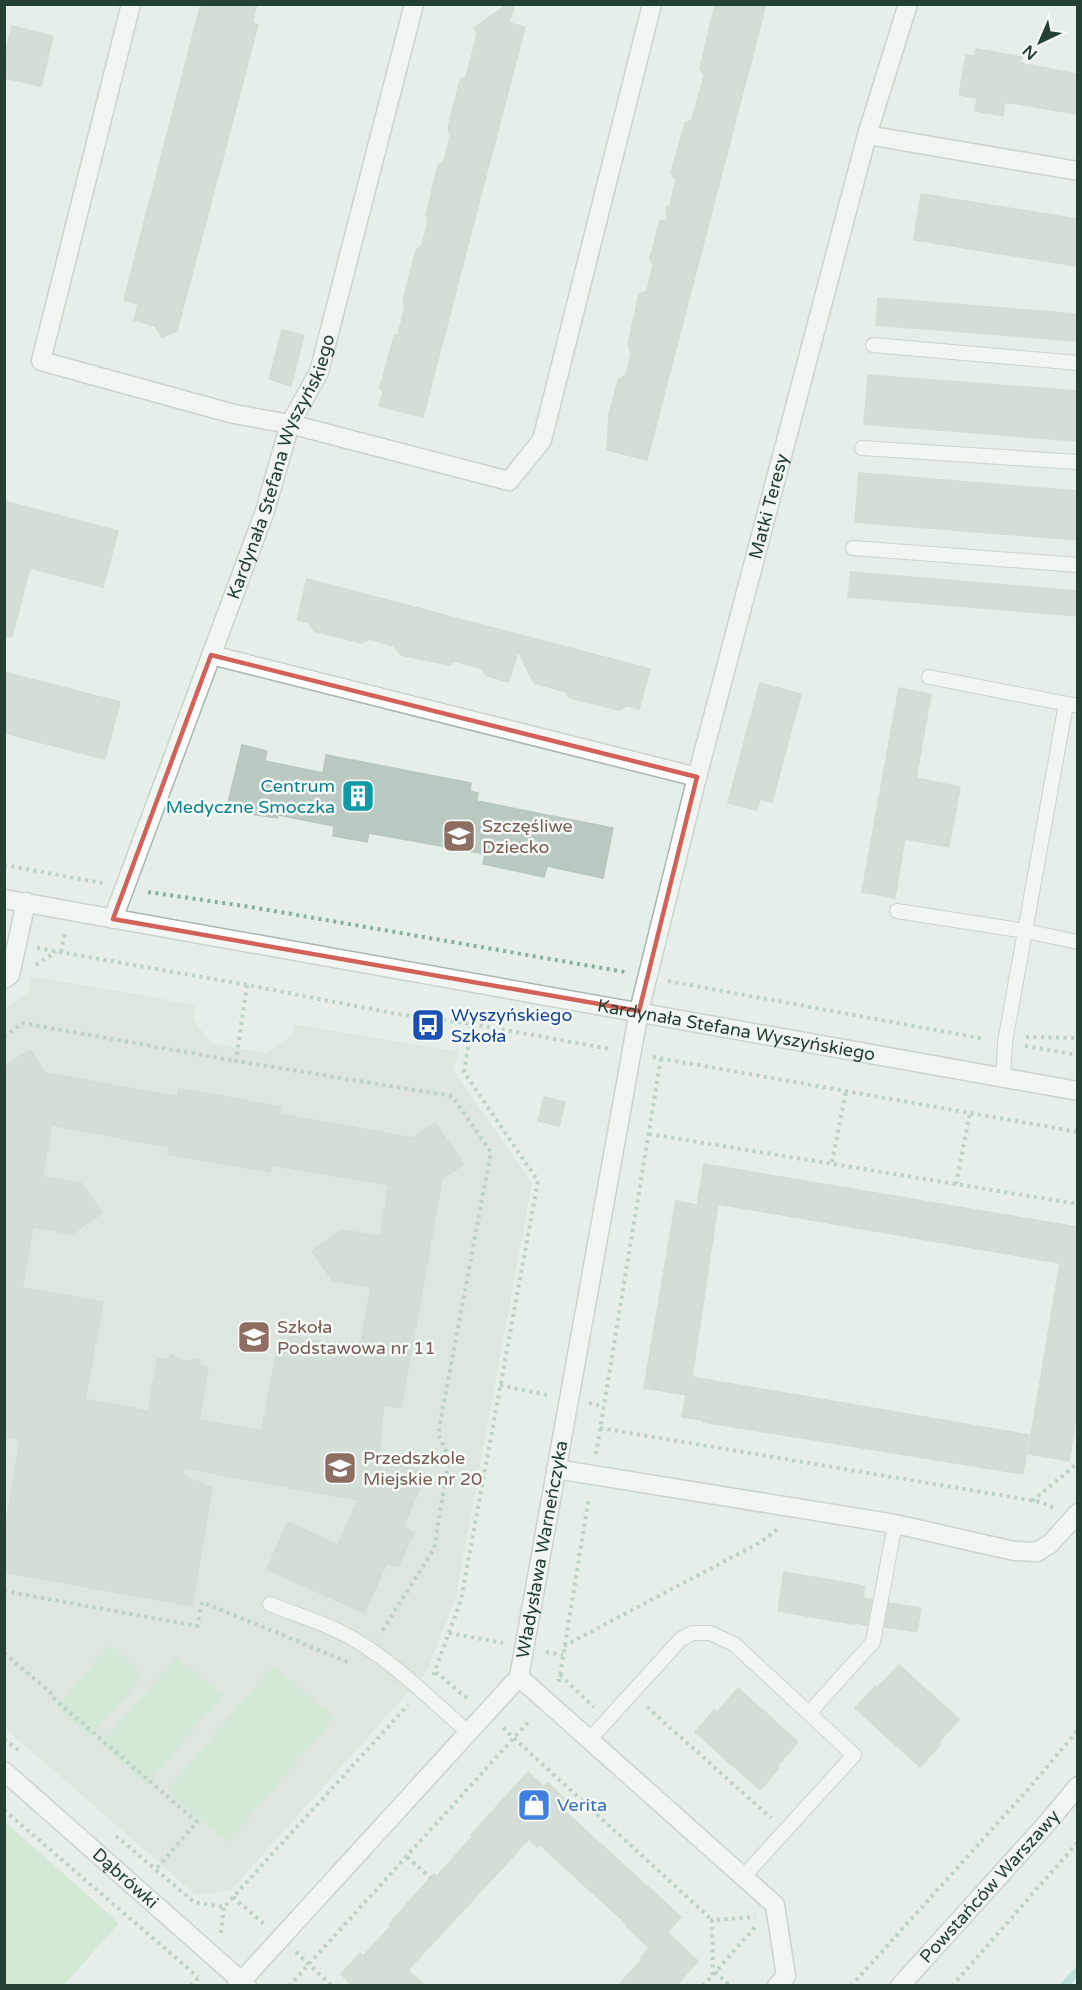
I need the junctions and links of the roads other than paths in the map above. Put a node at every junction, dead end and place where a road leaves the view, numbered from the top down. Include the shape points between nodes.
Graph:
1 (131, 4) edge
2 (414, 4) edge
3 (652, 4) edge
4 (908, 4) edge
5 (867, 135) junction
6 (1077, 171) edge
7 (873, 345) dead end
8 (1077, 363) edge
9 (290, 424) junction
10 (861, 448) dead end
11 (1077, 462) edge
12 (853, 548) dead end
13 (1077, 565) edge
14 (211, 655) junction
15 (929, 677) dead end
16 (1072, 705) edge
17 (698, 777) junction
18 (4, 898) edge
19 (26, 902) junction
20 (897, 911) dead end
21 (113, 919) junction
22 (1025, 931) junction
23 (1077, 942) edge
24 (4, 980) edge
25 (639, 1011) junction
26 (1003, 1077) junction
27 (1077, 1091) edge
28 (556, 1469) junction
29 (1076, 1515) edge
30 (895, 1524) junction
31 (270, 1604) dead end
32 (519, 1677) junction
33 (808, 1713) junction
34 (468, 1731) junction
35 (589, 1740) junction
36 (4, 1771) edge
37 (1077, 1786) edge
38 (743, 1877) junction
39 (242, 1984) edge
40 (777, 1986) edge
41 (900, 1986) edge

1 - 9 street via 41,361 234,414
2 - 9 street, Kardynała Stefana Wyszyńskiego via 319,372
3 - 9 street via 542,440 509,481
4 - 5 street, Matki Teresy
5 - 6 street
5 - 17 street, Matki Teresy
7 - 8 lane
9 - 14 street, Kardynała Stefana Wyszyńskiego via 265,512
10 - 11 lane
12 - 13 lane
14 - 17 street
14 - 21 street, Kardynała Stefana Wyszyńskiego
15 - 16 lane
16 - 22 lane
17 - 25 street, Matki Teresy
18 - 19 street, Kardynała Stefana Wyszyńskiego
19 - 21 street, Kardynała Stefana Wyszyńskiego
19 - 24 street via 10,975
20 - 22 lane
21 - 25 street, Kardynała Stefana Wyszyńskiego
22 - 23 lane
22 - 26 lane via 1005,1042
25 - 26 street, Kardynała Stefana Wyszyńskiego
25 - 28 street, Władysława Warneńczyka
26 - 27 street, Kardynała Stefana Wyszyńskiego
28 - 30 street
28 - 32 street, Władysława Warneńczyka
29 - 30 street via 1038,1552 1014,1551
30 - 33 lane via 873,1642
31 - 34 lane via 349,1636 389,1663
32 - 34 street, Władysława Warneńczyka
32 - 35 street
33 - 35 lane via 734,1644 710,1633 692,1634 681,1639
33 - 38 lane via 854,1755
34 - 39 street, Władysława Warneńczyka
35 - 38 street
36 - 39 street, Dąbrówki
37 - 41 street, Powstańców Warszawy
38 - 40 street via 770,1910 786,1976

